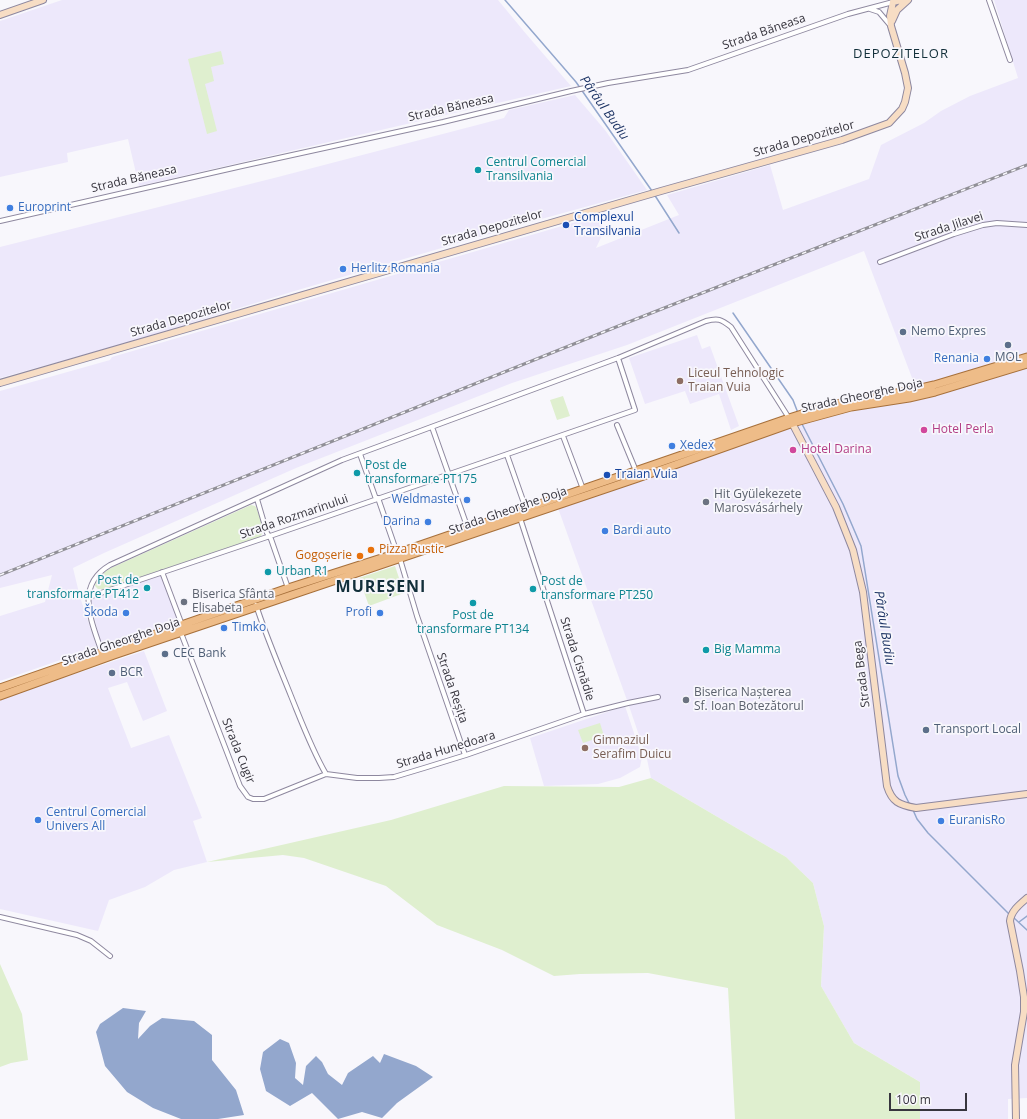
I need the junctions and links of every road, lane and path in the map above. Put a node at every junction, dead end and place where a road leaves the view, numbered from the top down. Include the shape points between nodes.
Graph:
1 (43, 0) edge
2 (901, 0) edge
3 (908, 0) edge
4 (989, 0) edge
5 (892, 2) junction
6 (867, 9) junction
7 (0, 15) edge
8 (891, 26) junction
9 (1010, 60) dead end
10 (0, 221) edge
11 (1027, 225) edge
12 (880, 262) dead end
13 (1027, 357) edge
14 (618, 358) junction
15 (1027, 364) edge
16 (0, 383) edge
17 (804, 416) junction
18 (792, 420) junction
19 (617, 425) dead end
20 (432, 427) junction
21 (563, 436) junction
22 (360, 454) junction
23 (507, 455) junction
24 (448, 474) junction
25 (637, 474) junction
26 (583, 489) junction
27 (257, 499) junction
28 (377, 499) junction
29 (526, 509) junction
30 (520, 518) junction
31 (468, 528) junction
32 (270, 536) junction
33 (398, 556) junction
34 (162, 572) junction
35 (288, 588) junction
36 (89, 597) junction
37 (256, 604) junction
38 (181, 629) junction
39 (102, 653) junction
40 (0, 688) edge
41 (0, 696) edge
42 (658, 697) dead end
43 (584, 714) junction
44 (465, 755) junction
45 (326, 774) junction
46 (1027, 794) edge
47 (1027, 898) edge
48 (0, 917) edge
49 (110, 956) dead end
50 (1016, 1119) edge

1 - 7 street
2 - 5 street, Strada Băneasa
3 - 8 street via 897,10
4 - 9 street
5 - 6 street, Strada Băneasa
5 - 8 street, Strada Depozitelor
6 - 8 street, Strada Depozitelor via 879,12
6 - 10 street, Strada Băneasa via 688,70 589,87 436,124
8 - 16 street, Strada Depozitelor via 908,88 902,109 889,123 842,140 658,191
11 - 12 street, Strada Jilavei via 983,225
13 - 17 main road, Strada Gheorghe Doja via 934,385 850,401
14 - 18 street via 706,321 724,320
14 - 20 street
14 - 21 street, Strada Rozmarinului via 635,410
15 - 17 main road, Strada Gheorghe Doja via 935,392
17 - 18 main road, Strada Gheorghe Doja
18 - 25 main road, Strada Gheorghe Doja
18 - 46 street, Strada Bega via 836,507 854,550 863,592 886,786 890,795 897,803 916,808
19 - 25 street
20 - 22 street
20 - 24 street
21 - 23 street, Strada Rozmarinului
21 - 26 street
22 - 27 street
22 - 28 street, Strada Reșița
23 - 24 street, Strada Rozmarinului
23 - 29 street
24 - 28 street, Strada Rozmarinului
24 - 31 street
25 - 26 main road, Strada Gheorghe Doja
25 - 30 main road, Strada Gheorghe Doja
26 - 29 main road, Strada Gheorghe Doja
27 - 32 street
27 - 36 street via 110,565 97,574
28 - 32 street, Strada Rozmarinului
28 - 33 street, Strada Reșița
29 - 31 main road, Strada Gheorghe Doja
30 - 33 main road, Strada Gheorghe Doja
30 - 43 street, Strada Cisnădie
31 - 33 main road, Strada Gheorghe Doja
32 - 34 street, Strada Rozmarinului
32 - 35 street
33 - 35 main road, Strada Gheorghe Doja
33 - 37 main road, Strada Gheorghe Doja
33 - 44 street, Strada Reșița
34 - 36 street, Strada Rozmarinului
34 - 38 street, Strada Cugir
35 - 37 main road, Strada Gheorghe Doja
36 - 39 street via 90,615
37 - 38 main road, Strada Gheorghe Doja
37 - 45 street via 304,728
38 - 39 main road, Strada Gheorghe Doja
38 - 41 main road, Strada Gheorghe Doja
38 - 45 street, Strada Cugir via 240,786 248,797 264,799
39 - 40 main road, Strada Gheorghe Doja
42 - 43 street, Strada Hunedoara
43 - 44 street, Strada Hunedoara
44 - 45 street, Strada Hunedoara via 394,776 358,778
47 - 50 street via 1014,911 1010,921 1024,997 1015,1065
48 - 49 street via 77,935 91,941

